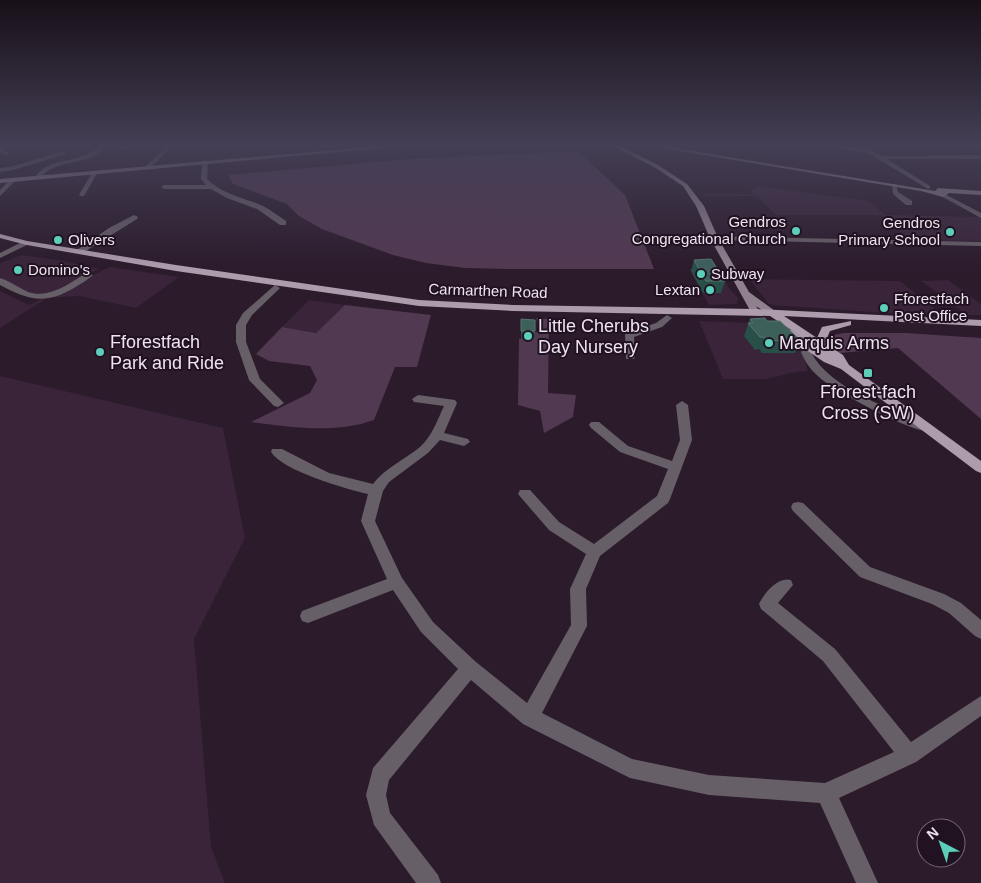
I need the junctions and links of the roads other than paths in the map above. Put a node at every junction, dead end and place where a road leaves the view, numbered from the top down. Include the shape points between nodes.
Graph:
1 (87, 186) edge
2 (686, 186) edge
3 (894, 186) edge
4 (906, 186) edge
5 (923, 186) edge
6 (164, 187) dead end
7 (211, 187) joint
8 (925, 188) junction
9 (945, 193) junction
10 (981, 193) edge
11 (82, 194) dead end
12 (910, 203) dead end
13 (981, 216) edge
14 (134, 217) dead end
15 (283, 222) dead end
16 (0, 236) edge
17 (714, 238) junction
18 (28, 243) junction
19 (0, 244) edge
20 (981, 244) edge
21 (18, 249) junction
22 (78, 252) junction
23 (0, 256) edge
24 (89, 275) dead end
25 (0, 281) edge
26 (275, 288) junction
27 (743, 290) junction
28 (755, 312) junction
29 (770, 316) junction
30 (667, 318) junction
31 (785, 320) junction
32 (848, 323) junction
33 (981, 323) edge
34 (981, 330) edge
35 (815, 346) junction
36 (630, 357) dead end
37 (418, 399) dead end
38 (278, 403) dead end
39 (682, 405) dead end
40 (595, 425) dead end
41 (928, 428) junction
42 (438, 436) junction
43 (464, 442) dead end
44 (277, 452) dead end
45 (676, 467) junction
46 (981, 468) edge
47 (376, 490) junction
48 (525, 494) dead end
49 (798, 507) dead end
50 (594, 552) junction
51 (396, 582) junction
52 (785, 585) dead end
53 (308, 616) dead end
54 (981, 631) edge
55 (470, 668) junction
56 (981, 705) edge
57 (530, 717) junction
58 (910, 755) junction
59 (826, 793) junction
60 (430, 883) edge
61 (867, 883) edge

1 - 11 street
2 - 17 street via 700,206
3 - 12 street via 895,193
4 - 8 street
5 - 8 street
6 - 7 street
7 - 15 street via 225,196 261,208
8 - 9 street
9 - 10 street
9 - 13 street
14 - 22 street via 105,232
16 - 18 main road, Carmarthen Road
17 - 20 street
17 - 27 street
18 - 21 street
18 - 22 main road, Carmarthen Road
19 - 21 main road, Carmarthen Road
21 - 23 street
21 - 26 main road, Carmarthen Road
22 - 28 main road, Carmarthen Road via 419,303
24 - 25 street via 58,294 38,299
26 - 30 main road, Carmarthen Road via 388,305 465,312
26 - 38 street via 248,313 241,325 241,342 254,380
27 - 28 street
27 - 29 street
28 - 29 main road, Carmarthen Road
29 - 30 main road, Carmarthen Road
29 - 31 main road, Carmarthen Road
29 - 33 main road, Carmarthen Road
29 - 35 main road
30 - 36 street via 659,325 629,335
31 - 32 main road, Carmarthen Road
31 - 35 main road
32 - 34 main road, Carmarthen Road
32 - 35 main road via 826,329
35 - 41 main road via 828,360 845,367
35 - 41 street via 806,352 807,358 826,378 897,417
37 - 42 street via 451,403
39 - 45 street via 686,440
40 - 45 street via 624,448
41 - 46 main road
42 - 43 street
42 - 47 street via 384,479
44 - 47 street via 326,478
45 - 50 street via 663,499
47 - 51 street via 368,521
48 - 50 street via 554,526
49 - 54 street via 865,572 938,599 955,608
50 - 57 street via 578,589 579,626
51 - 53 street
51 - 55 street via 427,627
52 - 58 street via 767,604 829,655
55 - 57 street
55 - 60 street via 380,775 376,795 381,818
56 - 58 street
57 - 59 street via 630,768 709,785
58 - 59 street
59 - 61 street

